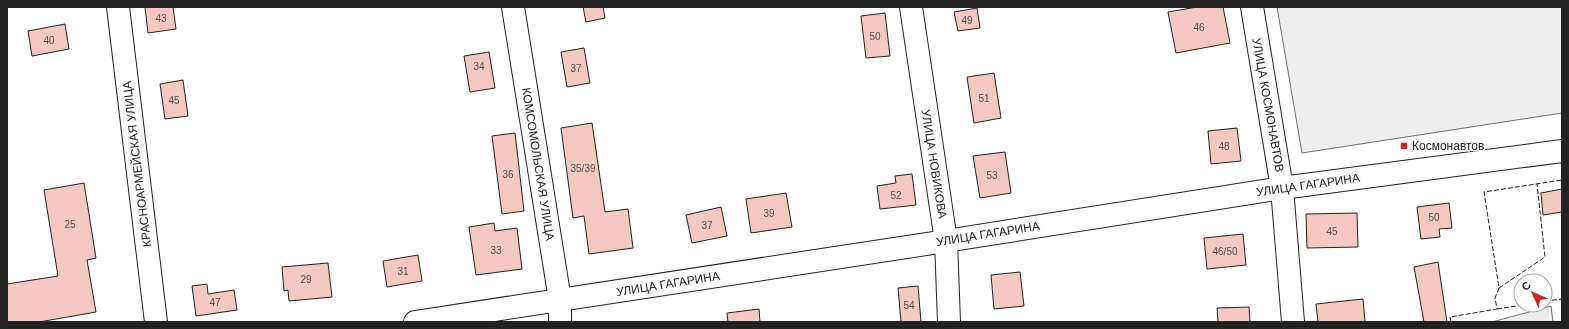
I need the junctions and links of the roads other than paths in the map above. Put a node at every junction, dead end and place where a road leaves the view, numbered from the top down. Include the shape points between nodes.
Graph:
1 (118, 7) edge
2 (513, 7) edge
3 (911, 7) edge
4 (1252, 7) edge
5 (1562, 151) edge
6 (1282, 188) junction
7 (946, 241) junction
8 (560, 300) junction
9 (156, 322) edge
10 (415, 322) edge
11 (560, 322) edge
12 (949, 322) edge
13 (1293, 322) edge

1 - 9 street, КРАСНОАРМЕЙСКАЯ УЛИЦА
2 - 8 street, КОМСОМОЛЬСКАЯ УЛИЦА
3 - 7 street, УЛИЦА НОВИКОВА
4 - 6 street, УЛИЦА КОСМОНАВТОВ
5 - 6 street, УЛИЦА ГАГАРИНА
6 - 7 street, УЛИЦА ГАГАРИНА
6 - 13 street, УЛИЦА КОСМОНАВТОВ
7 - 8 street, УЛИЦА ГАГАРИНА
7 - 12 street, УЛИЦА НОВИКОВА
8 - 10 street, УЛИЦА ГАГАРИНА
8 - 11 street, КОМСОМОЛЬСКАЯ УЛИЦА

